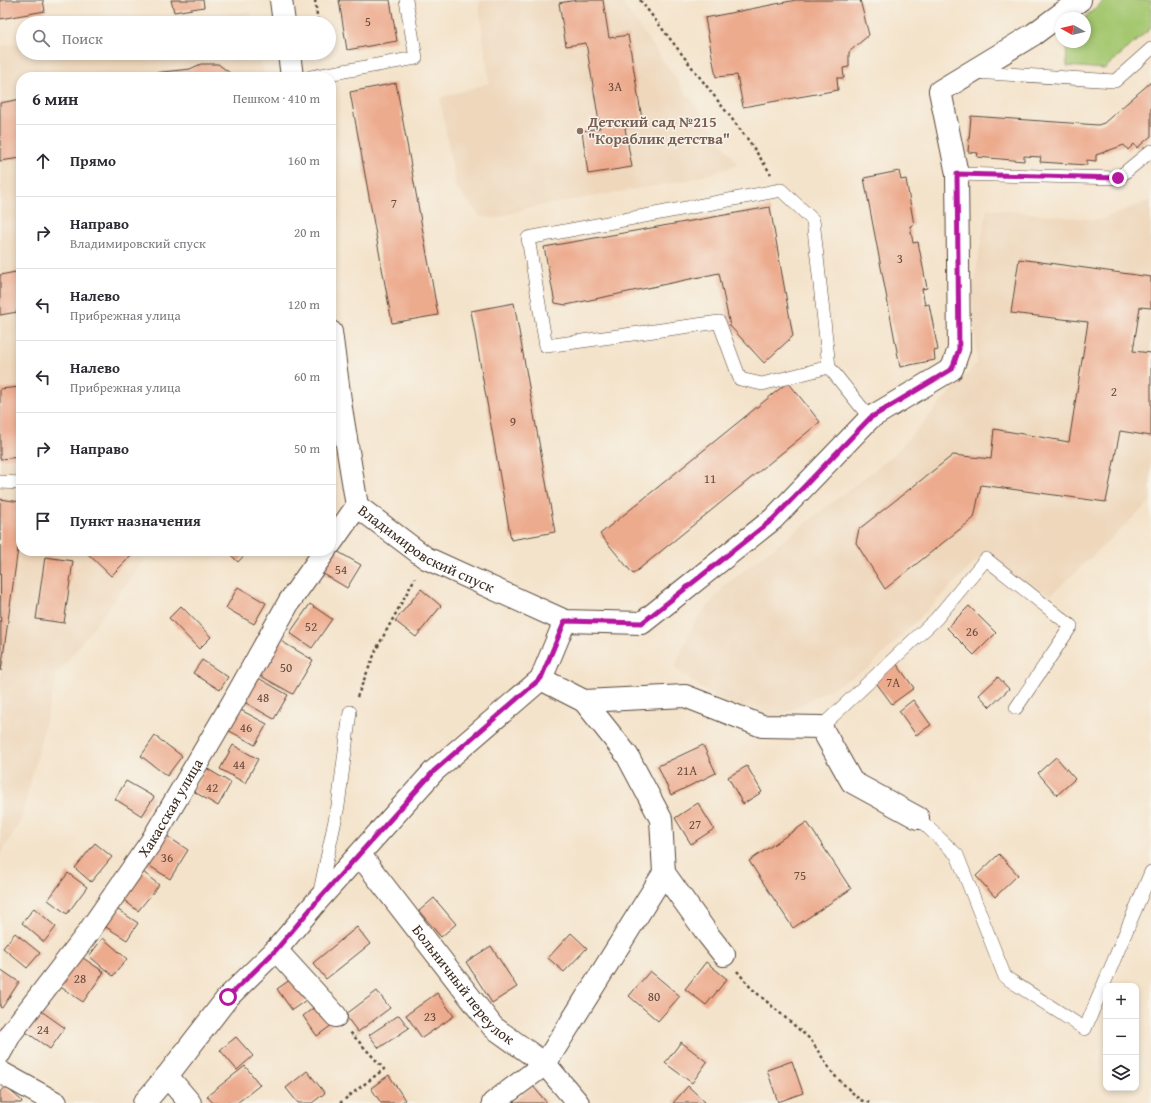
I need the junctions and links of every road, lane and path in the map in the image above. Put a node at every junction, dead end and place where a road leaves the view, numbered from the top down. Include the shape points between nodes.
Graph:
1 (281, 0) edge
2 (315, 0) edge
3 (406, 0) edge
4 (640, 0) edge
5 (1080, 0) edge
6 (283, 16) edge
7 (317, 16) edge
8 (1151, 49) edge
9 (290, 60) edge
10 (291, 72) edge
11 (336, 72) edge
12 (972, 72) junction
13 (1151, 151) edge
14 (957, 174) junction
15 (781, 190) junction
16 (829, 367) junction
17 (336, 370) edge
18 (870, 418) junction
19 (0, 482) edge
20 (16, 483) edge
21 (357, 506) junction
22 (336, 535) edge
23 (321, 556) edge
24 (426, 558) junction
25 (565, 621) junction
26 (541, 678) junction
27 (584, 701) junction
28 (1016, 708) dead end
29 (350, 712) joint
30 (821, 727) junction
31 (918, 818) joint
32 (360, 854) junction
33 (1151, 872) edge
34 (664, 873) junction
35 (318, 900) junction
36 (276, 950) junction
37 (724, 955) joint
38 (336, 1016) joint
39 (0, 1053) edge
40 (545, 1064) junction
41 (0, 1072) edge
42 (167, 1076) junction
43 (56, 1103) edge
44 (144, 1103) edge
45 (190, 1103) edge
46 (340, 1103) edge
47 (493, 1103) edge
48 (578, 1103) edge
49 (870, 1103) edge

1 - 6 street
2 - 7 path
3 - 11 lane via 416,58
4 - 15 path via 749,141
5 - 12 street via 1034,34
8 - 12 lane via 1115,81
9 - 10 street
12 - 14 street via 940,91
13 - 14 lane via 1118,178
14 - 18 street via 957,356 952,369
15 - 16 lane via 814,220
15 - 16 lane via 528,238 546,346 719,322 740,379 762,384
16 - 18 lane
17 - 21 street, Владимировский спуск
18 - 25 street, Владимировский спуск via 773,519 642,623
19 - 20 lane
21 - 22 street
21 - 24 street, Владимировский спуск
23 - 39 street, Хакасская улица via 289,602 151,842 85,937 11,1033
24 - 25 street, Владимировский спуск
24 - 29 path via 377,648
25 - 26 street
26 - 27 street
26 - 32 street via 434,771
27 - 30 street via 685,696 762,726
27 - 34 street via 627,755 661,819
28 - 30 lane via 1071,626 986,559 936,619
29 - 35 lane via 338,806
30 - 31 street via 852,782
31 - 33 lane via 957,855 1005,976 1085,1029
32 - 35 street
32 - 40 street, Больничный переулок via 493,1028
34 - 37 street
34 - 40 street
35 - 36 street
36 - 38 street
36 - 42 street via 228,997
37 - 49 path via 751,988 810,1039 834,1075 860,1100
38 - 46 path via 384,1069
40 - 47 street
40 - 48 street, Больничный переулок
41 - 43 street
42 - 44 street
42 - 45 street

